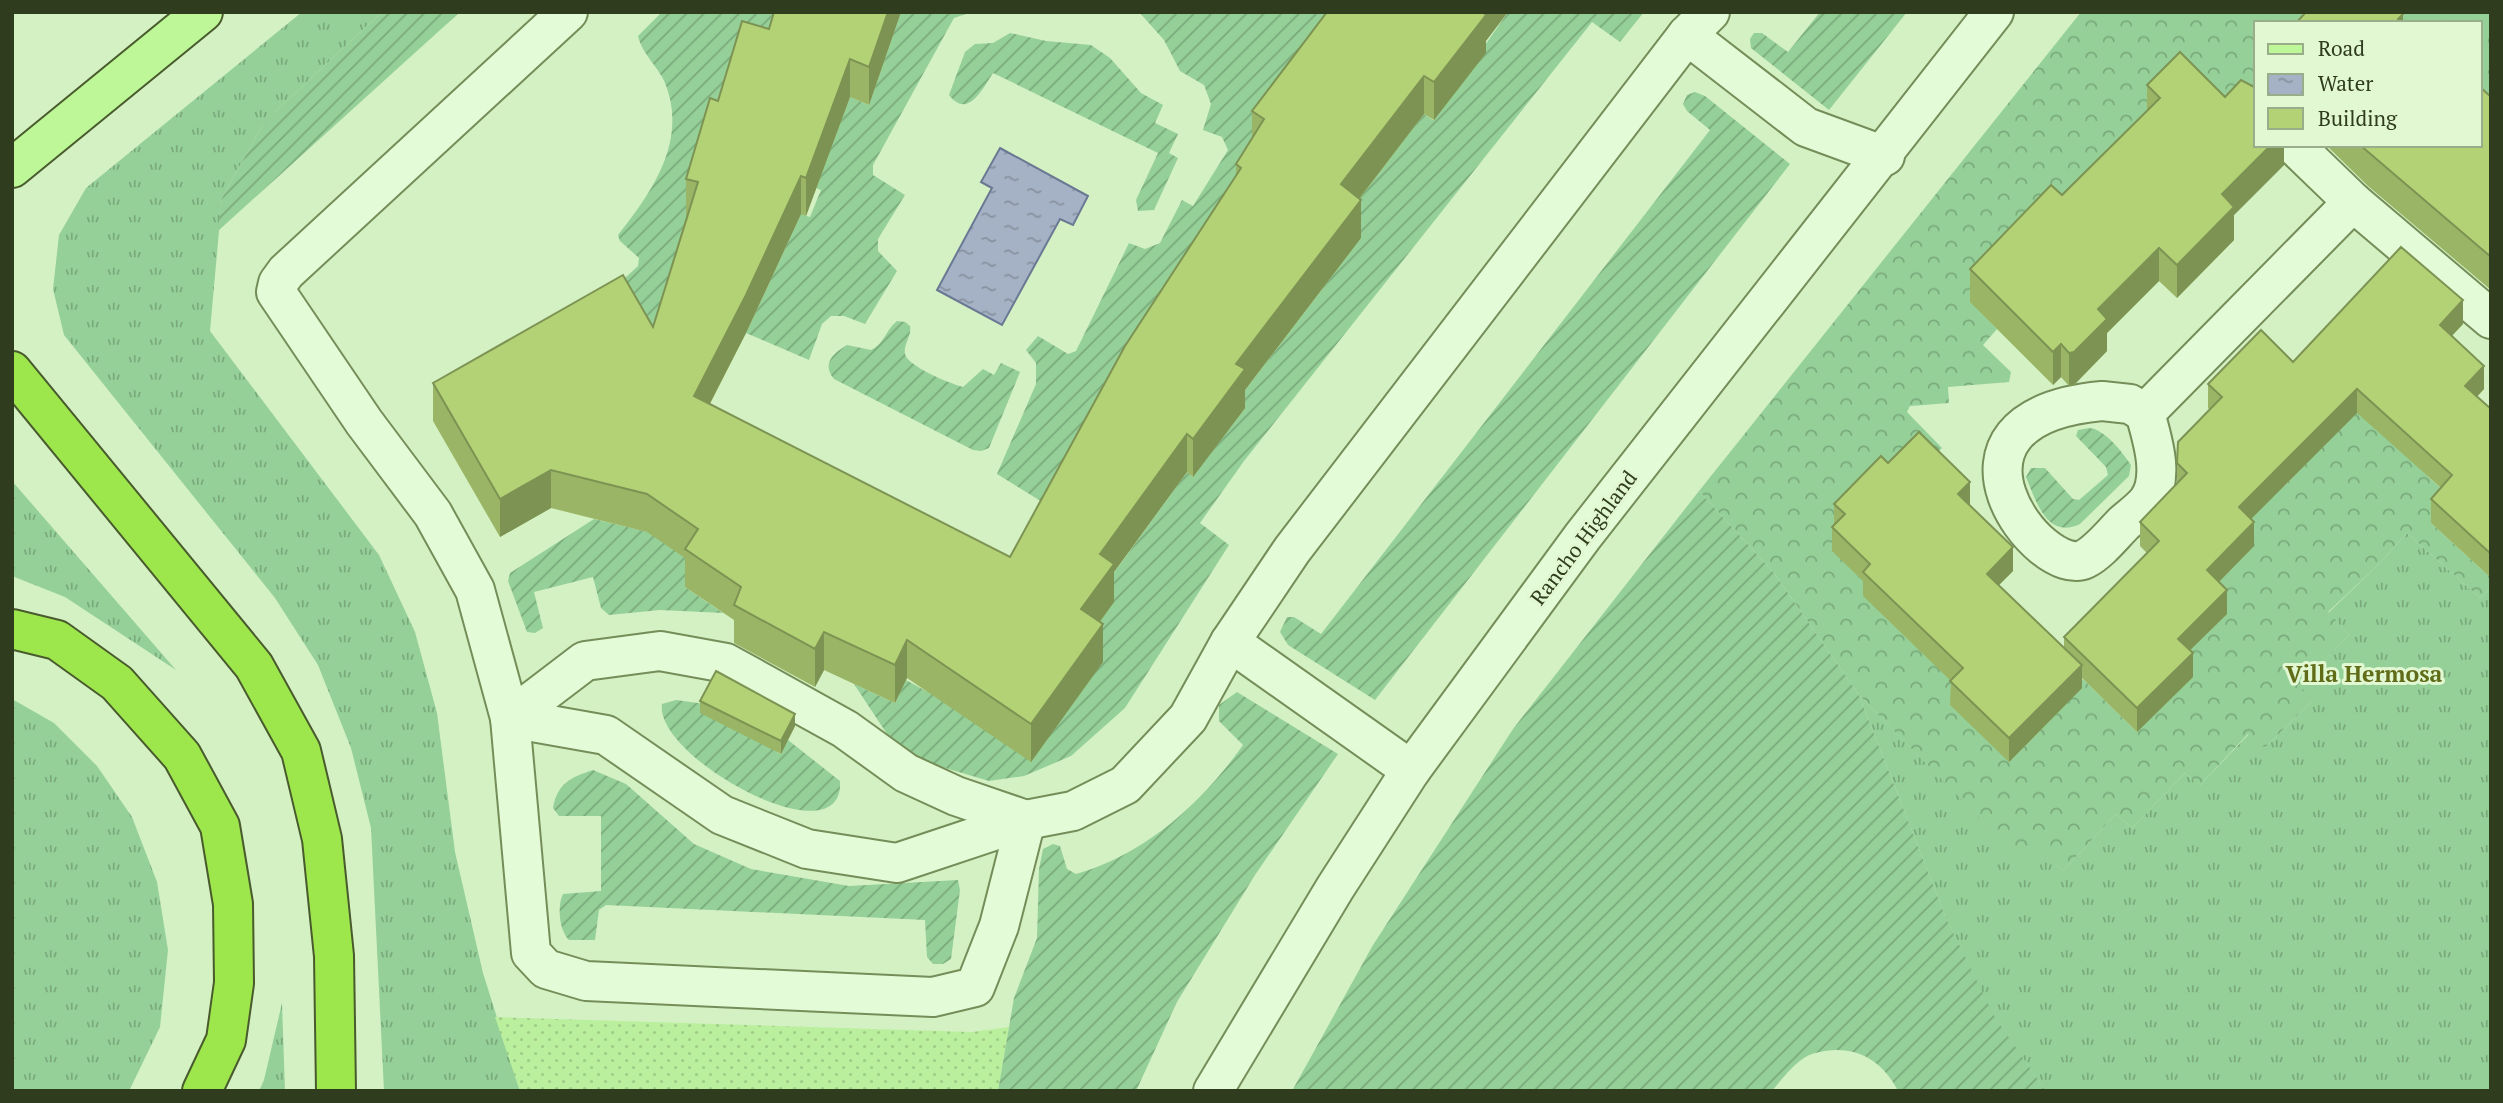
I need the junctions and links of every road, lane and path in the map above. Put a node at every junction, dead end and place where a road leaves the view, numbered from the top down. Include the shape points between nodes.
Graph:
1 (203, 12) edge
2 (568, 12) edge
3 (1994, 12) edge
4 (1698, 24) edge
5 (2296, 147) edge
6 (1885, 156) junction
7 (12, 168) edge
8 (2353, 202) junction
9 (2491, 319) edge
10 (12, 371) edge
11 (2145, 413) junction
12 (12, 629) edge
13 (1230, 642) junction
14 (510, 718) junction
15 (1411, 770) junction
16 (1026, 820) junction
17 (202, 1091) edge
18 (336, 1091) edge
19 (1213, 1091) edge

1 - 7 main road
2 - 14 street via 286,272 276,292 433,514 475,590
3 - 6 street, Rancho Highland
4 - 6 street via 1806,127
4 - 13 street via 1292,550
5 - 8 street
6 - 15 street, Rancho Highland via 1583,536
8 - 9 street
8 - 11 street
10 - 18 highway via 254,666 301,751 322,839 334,956
11 - 11 street via 2130,404 2072,404 2042,414 2014,435 2001,467 2008,498 2023,526 2053,555 2070,562 2085,559 2149,500 2155,457
12 - 17 highway via 57,640 117,683 182,756 220,827 233,904 234,983 226,1040
13 - 15 street
13 - 16 street via 1188,718 1125,785 1073,811
14 - 16 street via 606,735 722,815 807,849 897,863
14 - 16 street via 585,661 660,651 726,663 845,729 906,773
14 - 16 street via 531,953 546,969 586,981 933,997 975,987 999,926
15 - 19 street, Rancho Highland

